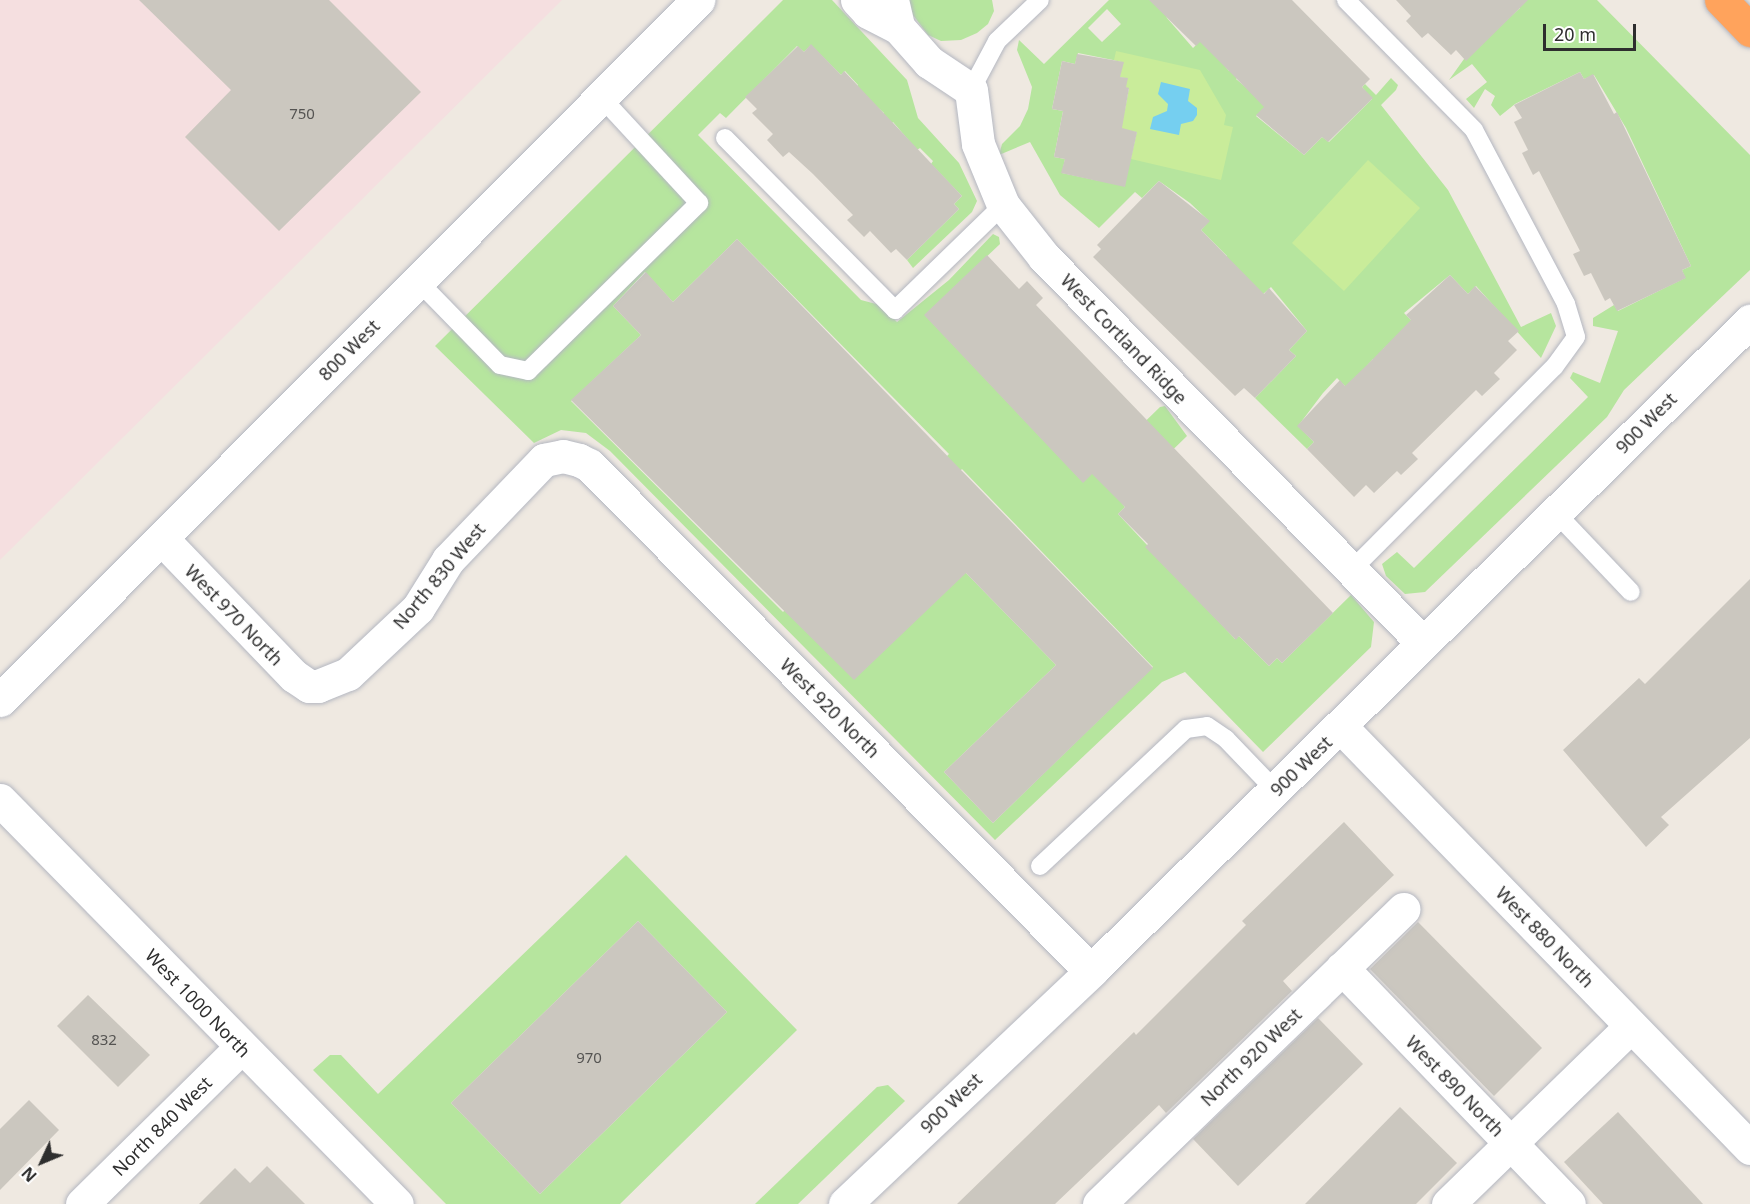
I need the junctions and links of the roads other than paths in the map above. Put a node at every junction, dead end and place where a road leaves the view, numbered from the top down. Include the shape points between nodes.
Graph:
1 (698, 0) edge
2 (857, 0) edge
3 (1040, 0) edge
4 (1346, 0) edge
5 (1721, 0) edge
6 (895, 14) edge
7 (1750, 30) edge
8 (971, 90) junction
9 (601, 97) junction
10 (725, 138) dead end
11 (1003, 205) junction
12 (418, 281) junction
13 (1750, 321) edge
14 (563, 456) joint
15 (1556, 512) junction
16 (163, 540) junction
17 (1352, 570) junction
18 (1631, 592) dead end
19 (1423, 643) junction
20 (309, 686) joint
21 (0, 700) edge
22 (1341, 727) junction
23 (1275, 790) junction
24 (0, 800) edge
25 (1040, 866) dead end
26 (1403, 909) dead end
27 (1342, 968) junction
28 (1091, 970) junction
29 (1631, 1026) junction
30 (242, 1047) junction
31 (1510, 1144) junction
32 (1750, 1148) edge
33 (82, 1204) edge
34 (397, 1204) edge
35 (845, 1204) edge
36 (1100, 1204) edge
37 (1448, 1204) edge
38 (1569, 1204) edge

1 - 9 street, 800 West
2 - 6 street via 868,12
3 - 8 lane via 997,41
4 - 17 lane via 1474,130 1566,304 1576,337 1554,367
5 - 7 highway
6 - 8 street via 929,62
8 - 11 street, West Cortland Ridge via 978,144
9 - 12 street, 800 West
9 - 12 lane via 699,203 528,370 500,365
10 - 11 lane via 895,310
11 - 17 street, West Cortland Ridge via 1044,257
12 - 16 street, 800 West
13 - 15 street, 900 West
14 - 20 street, North 830 West via 544,460 448,560 418,608 348,674 334,682
14 - 28 street, West 920 North via 589,465
15 - 18 lane
15 - 19 street, 900 West
16 - 20 street, West 970 North via 294,676
16 - 21 street, 800 West
17 - 19 street, West Cortland Ridge
19 - 22 street, 900 West
22 - 23 street, 900 West
22 - 29 street, West 880 North
23 - 25 lane via 1226,739 1207,726 1186,729
23 - 28 street, 900 West
24 - 30 street, West 1000 North
26 - 27 street, North 920 West
27 - 31 street, West 890 North
27 - 36 street, North 920 West
28 - 35 street, 900 West
29 - 31 street
29 - 32 street, West 880 North
30 - 33 street, North 840 West
30 - 34 street, West 1000 North
31 - 37 street
31 - 38 street, West 890 North

